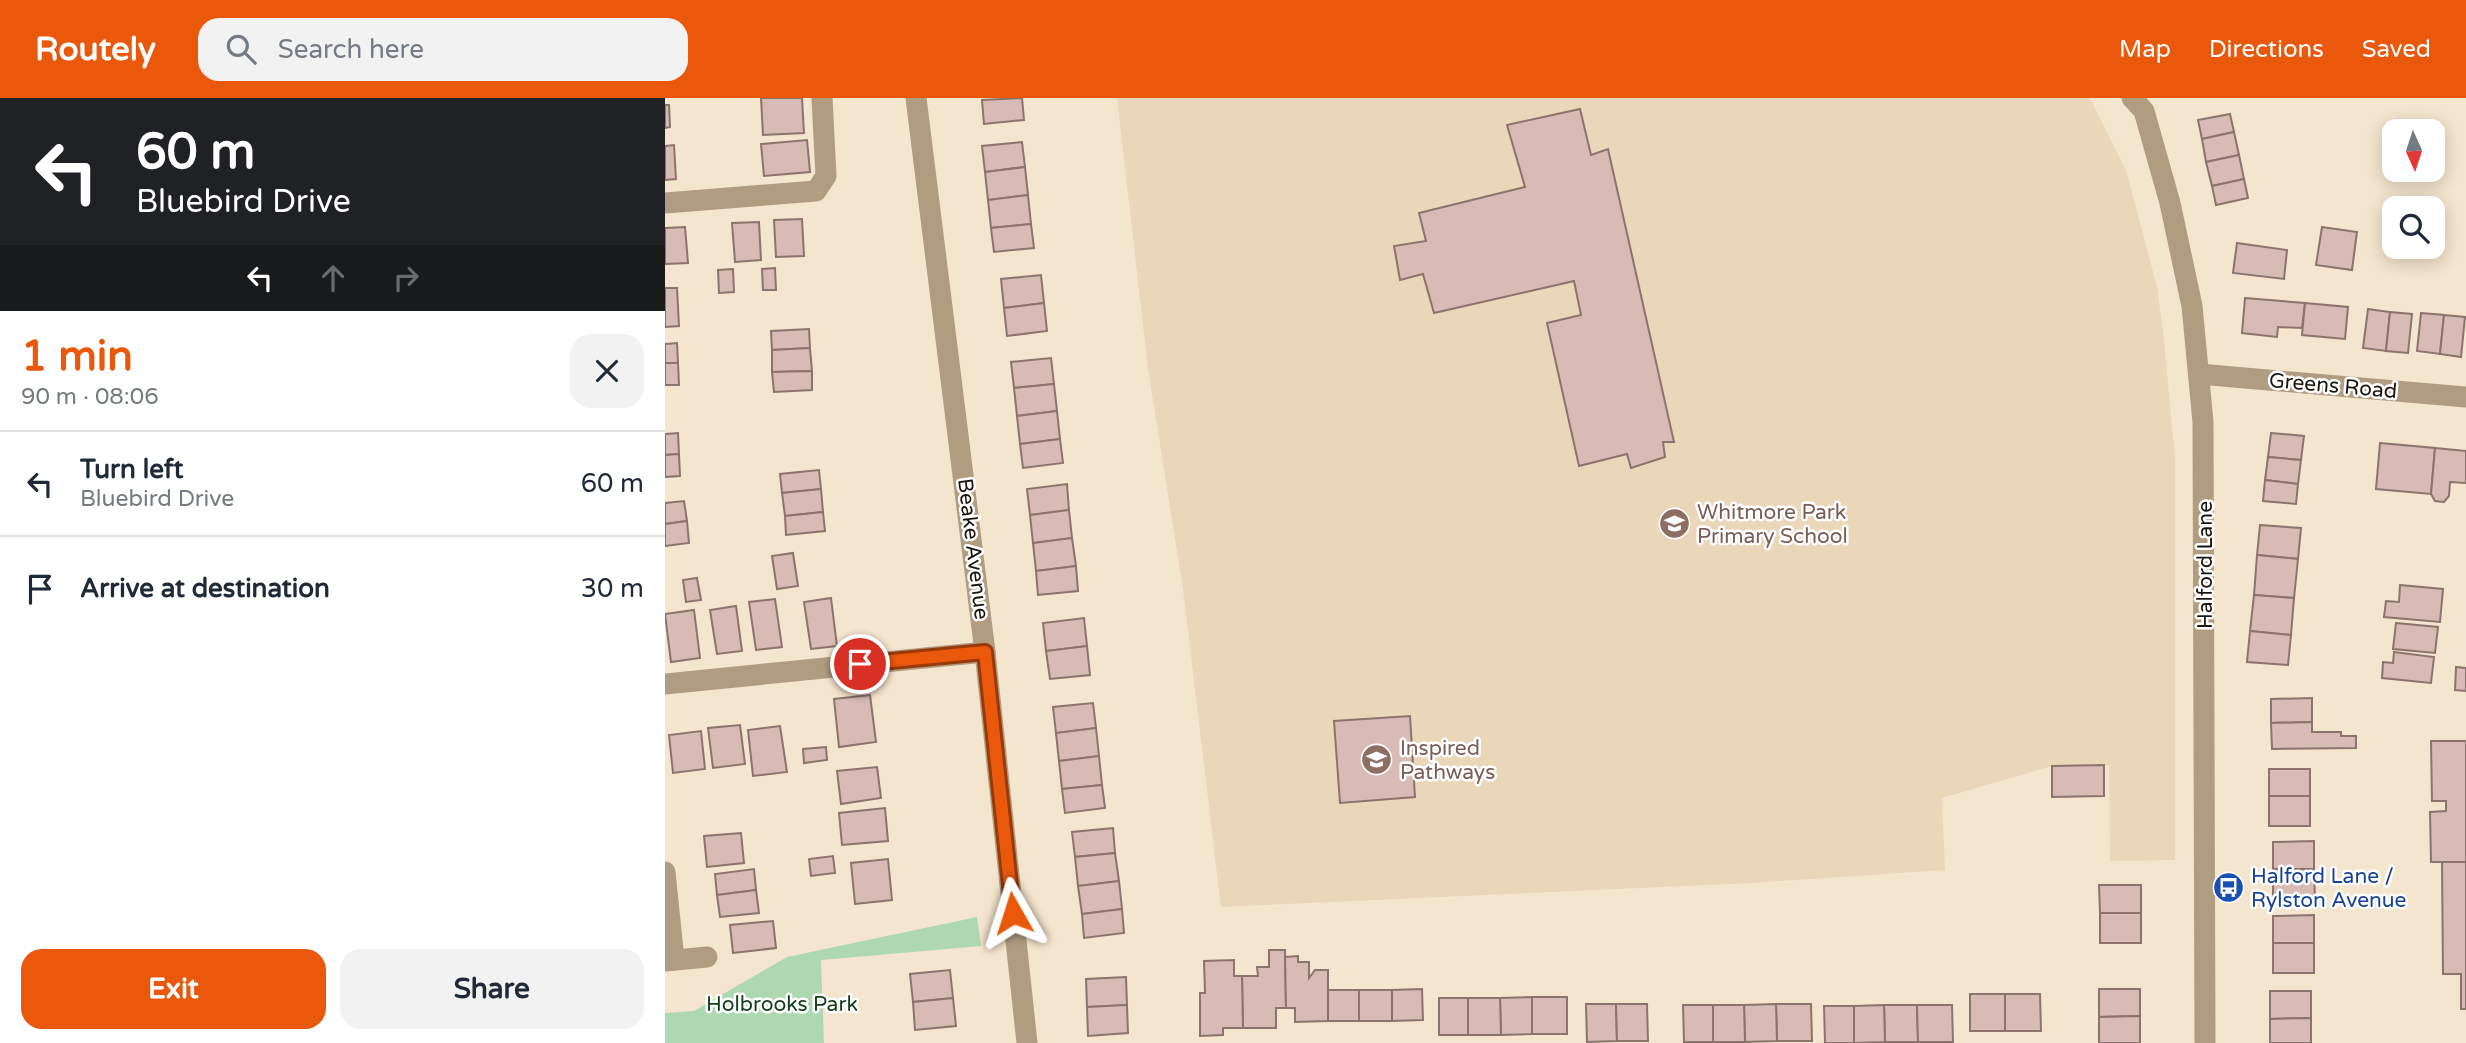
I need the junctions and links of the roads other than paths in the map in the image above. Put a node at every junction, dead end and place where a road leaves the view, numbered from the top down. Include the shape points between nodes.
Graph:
1 (822, 98) edge
2 (916, 98) edge
3 (2132, 98) edge
4 (665, 203) edge
5 (2199, 374) junction
6 (2466, 397) edge
7 (985, 652) junction
8 (665, 684) edge
9 (665, 872) edge
10 (708, 957) dead end
11 (669, 961) edge
12 (1027, 1043) edge
13 (2205, 1043) edge

1 - 4 street via 826,176 815,191
2 - 7 street, Beake Avenue
3 - 5 street, Halford Lane via 2144,111 2170,203 2192,306
5 - 6 street, Greens Road
5 - 13 street, Halford Lane via 2205,474
7 - 8 street
7 - 12 street, Beake Avenue
9 - 11 street
10 - 11 street

